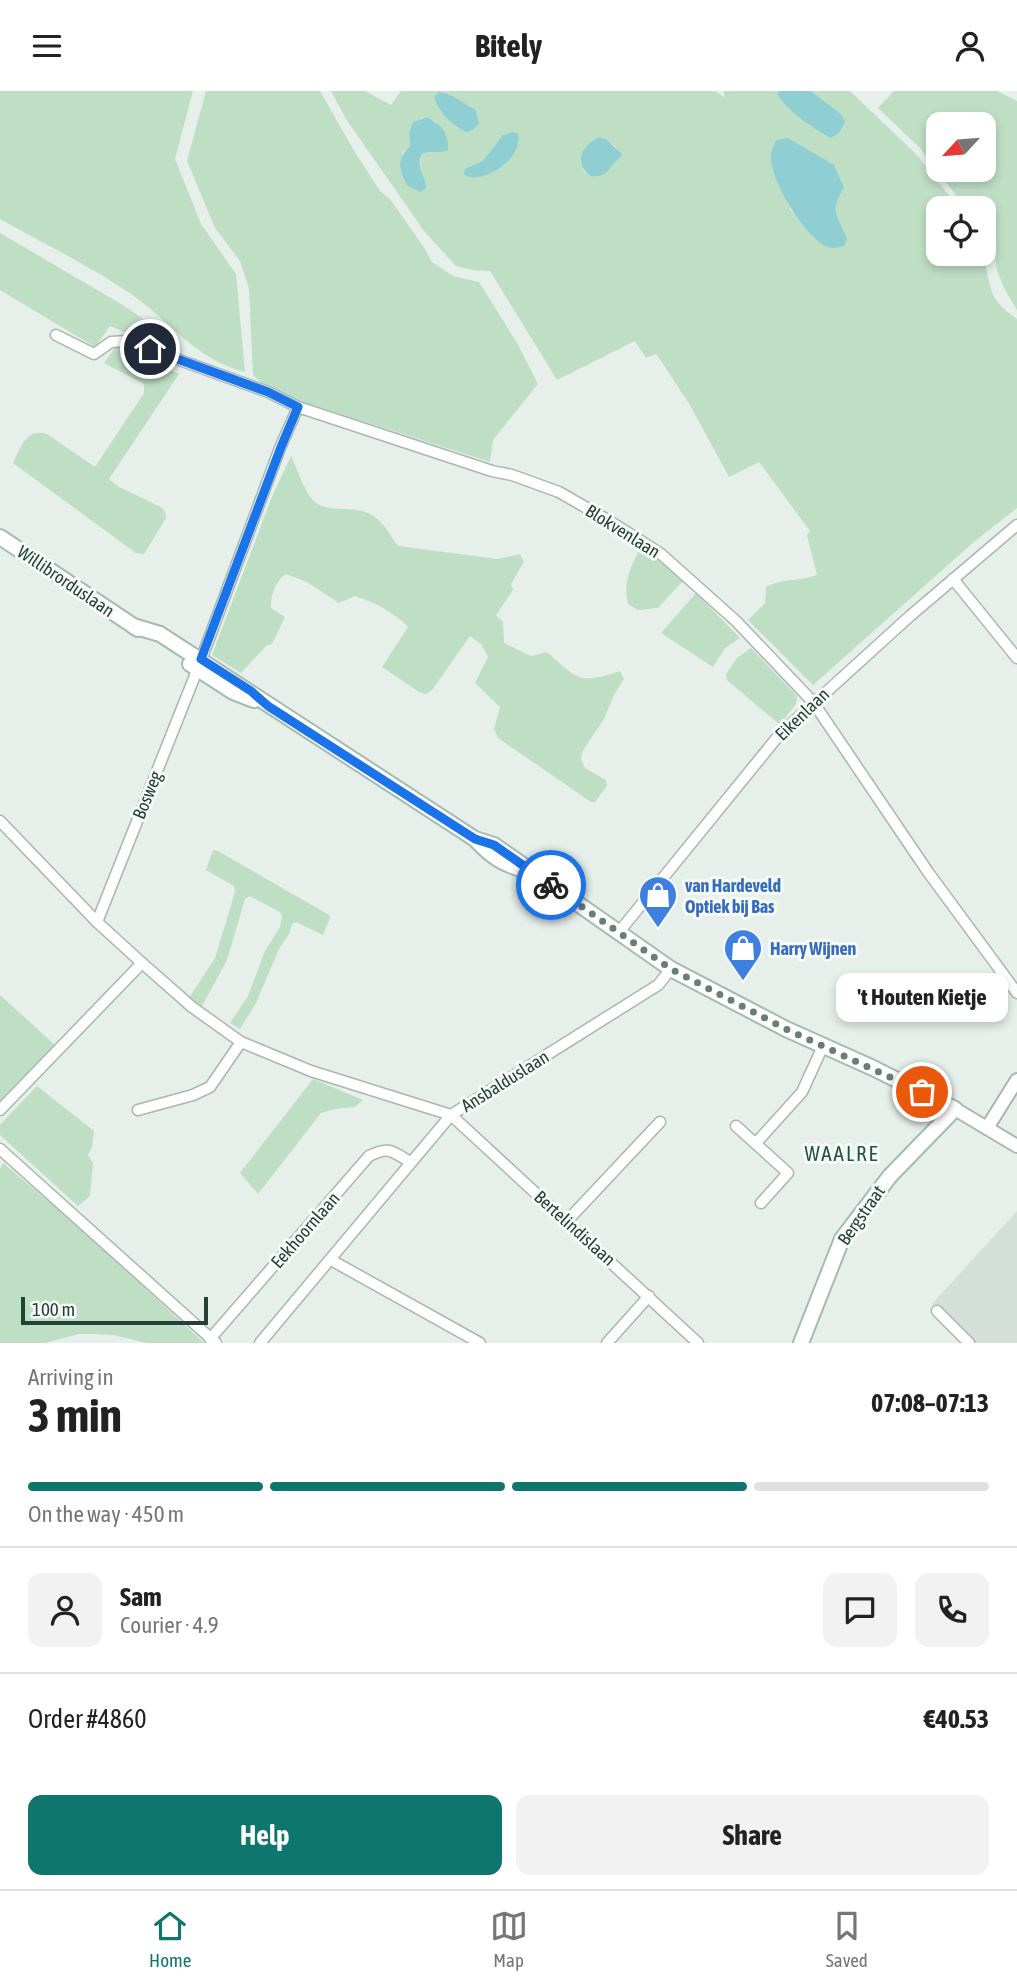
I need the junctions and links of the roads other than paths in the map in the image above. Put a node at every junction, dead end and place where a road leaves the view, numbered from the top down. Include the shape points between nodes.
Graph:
1 (56, 335) dead end
2 (298, 407) junction
3 (1017, 525) edge
4 (0, 537) edge
5 (953, 579) junction
6 (1017, 658) edge
7 (199, 664) junction
8 (813, 702) junction
9 (1, 823) edge
10 (97, 922) junction
11 (619, 932) junction
12 (142, 963) junction
13 (671, 969) junction
14 (1017, 993) edge
15 (241, 1042) junction
16 (823, 1046) junction
17 (1017, 1080) edge
18 (955, 1109) junction
19 (0, 1110) edge
20 (138, 1110) dead end
21 (451, 1115) junction
22 (660, 1122) dead end
23 (736, 1126) dead end
24 (986, 1128) junction
25 (756, 1143) junction
26 (1017, 1146) edge
27 (0, 1149) edge
28 (410, 1162) junction
29 (761, 1203) dead end
30 (567, 1221) junction
31 (331, 1260) junction
32 (649, 1296) junction
33 (937, 1311) dead end
34 (213, 1341) edge
35 (260, 1343) edge
36 (480, 1343) edge
37 (607, 1343) edge
38 (698, 1343) edge
39 (801, 1343) edge
40 (968, 1343) edge

1 - 2 street, Blokvenlaan via 94,354 111,342 127,341
2 - 7 street, Bosweg
2 - 8 street, Blokvenlaan via 559,492 661,554 736,621
3 - 5 street, Eikenlaan
4 - 7 main road, Willibrorduslaan
5 - 6 street
5 - 8 street, Eikenlaan
7 - 10 street, Bosweg
7 - 11 main road, Willibrorduslaan via 233,692 268,706 475,839 494,845
8 - 11 street, Eikenlaan via 780,734
8 - 14 street, Blokvenlaan
9 - 10 street, Ansbalduslaan
10 - 12 street, Ansbalduslaan
11 - 13 main road, Willibrorduslaan
12 - 15 street, Ansbalduslaan
12 - 19 street
13 - 16 main road, Willibrorduslaan
13 - 21 street, Ansbalduslaan via 658,985
15 - 20 street via 210,1087
15 - 21 street, Ansbalduslaan via 311,1071
16 - 18 main road, Willibrorduslaan
16 - 25 street via 802,1092
17 - 24 street
18 - 24 street, Willibrorduslaan
18 - 39 main road, Bergstraat via 890,1176 842,1239
21 - 28 street
21 - 30 street, Bertelindislaan
22 - 30 street
23 - 25 street
24 - 26 street, Willibrorduslaan
25 - 29 street via 788,1173
27 - 34 street
28 - 31 street
28 - 34 street, Eekhoornlaan via 389,1149 369,1156
30 - 32 street, Bertelindislaan
31 - 35 street
31 - 36 street
32 - 37 street
32 - 38 street, Bertelindislaan
33 - 40 street

